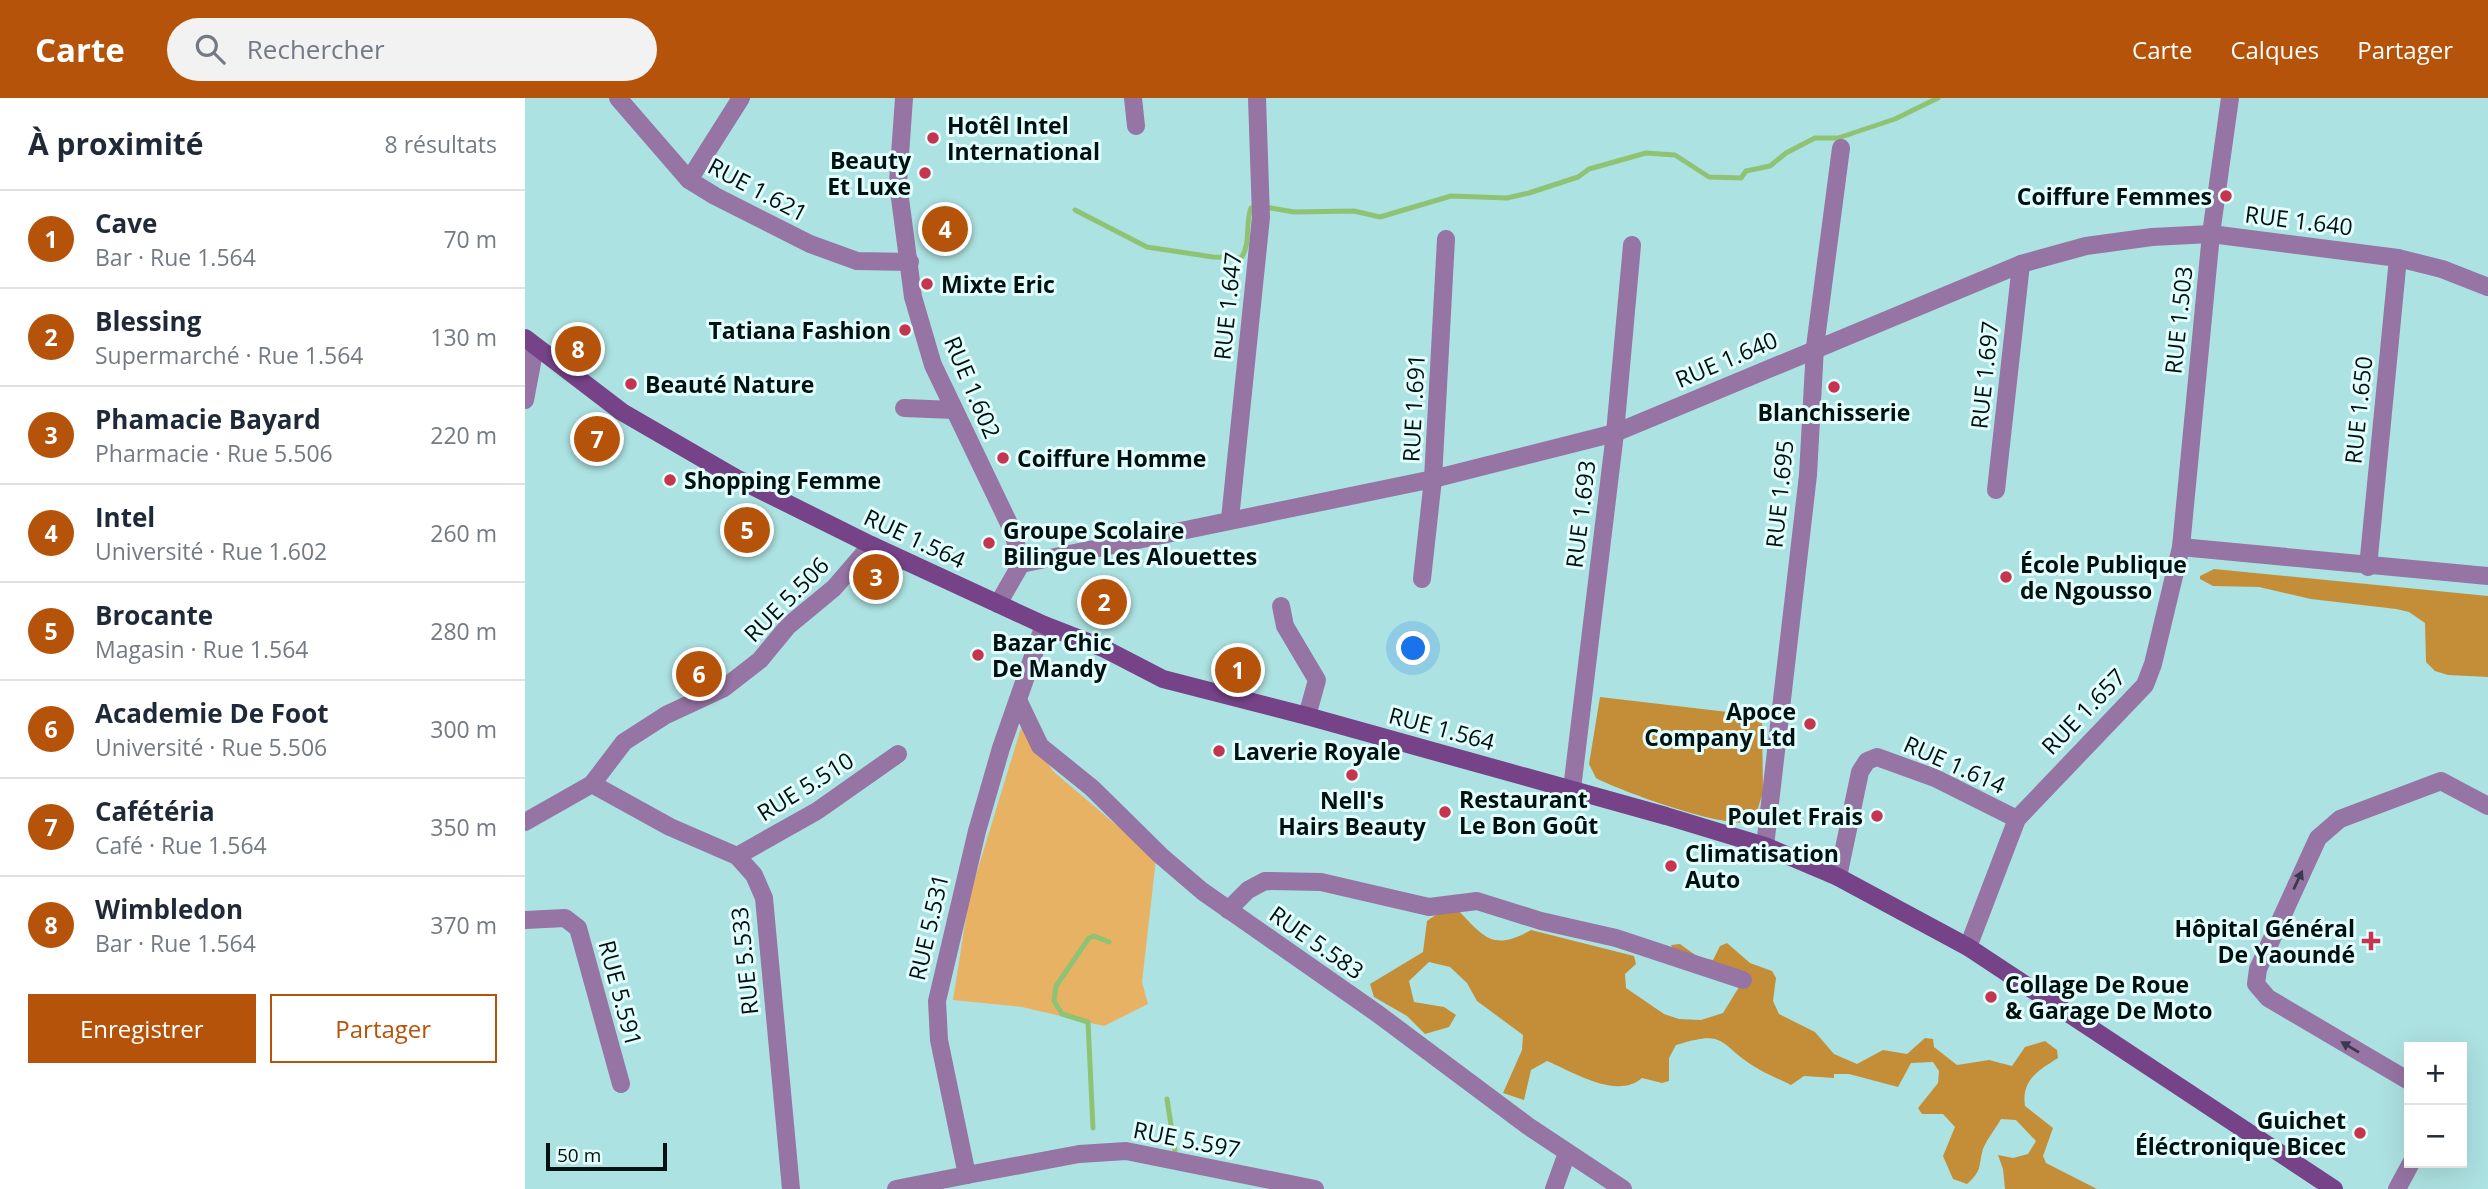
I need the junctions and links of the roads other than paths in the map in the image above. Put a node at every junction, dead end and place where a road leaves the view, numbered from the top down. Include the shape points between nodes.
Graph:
1 (618, 98) edge
2 (741, 98) edge
3 (904, 98) edge
4 (1133, 98) edge
5 (1257, 98) edge
6 (2231, 98) edge
7 (1136, 126) dead end
8 (1841, 148) dead end
9 (688, 180) junction
10 (2211, 234) junction
11 (1446, 239) dead end
12 (1632, 245) dead end
13 (2398, 258) junction
14 (910, 262) junction
15 (2021, 264) junction
16 (2488, 287) edge
17 (530, 343) edge
18 (1815, 347) junction
19 (525, 400) edge
20 (904, 408) dead end
21 (954, 410) junction
22 (1615, 432) junction
23 (1433, 479) junction
24 (1996, 491) dead end
25 (1230, 519) junction
26 (871, 545) junction
27 (2181, 547) junction
28 (1021, 564) junction
29 (2368, 567) junction
30 (2488, 576) edge
31 (1422, 579) dead end
32 (998, 604) junction
33 (1281, 606) dead end
34 (1044, 625) junction
35 (1018, 700) junction
36 (1307, 716) junction
37 (898, 754) dead end
38 (592, 784) junction
39 (1572, 789) junction
40 (2488, 806) edge
41 (2017, 819) junction
42 (525, 822) edge
43 (1765, 846) junction
44 (737, 856) junction
45 (1838, 877) junction
46 (1228, 910) junction
47 (525, 920) edge
48 (1968, 947) junction
49 (1743, 980) dead end
50 (2404, 1079) edge
51 (621, 1084) dead end
52 (1567, 1153) junction
53 (2408, 1168) edge
54 (967, 1175) junction
55 (790, 1189) edge
56 (896, 1189) edge
57 (1315, 1189) edge
58 (1554, 1189) edge
59 (1623, 1189) edge
60 (2334, 1189) edge
61 (2397, 1189) edge

1 - 9 street, RUE 1.621
2 - 9 street
3 - 14 street, RUE 1.602 via 898,183
4 - 7 street
5 - 25 street, RUE 1.647 via 1261,217
6 - 10 street, RUE 1.503
8 - 18 street, RUE 1.695
9 - 14 street, RUE 1.621 via 810,244 857,261
10 - 13 street, RUE 1.640
10 - 15 street, RUE 1.640 via 2086,246
10 - 27 street, RUE 1.503
11 - 23 street, RUE 1.691
12 - 22 street, RUE 1.693
13 - 16 street, RUE 1.640
13 - 29 street, RUE 1.650
14 - 21 street, RUE 1.602 via 913,298 933,365
15 - 18 street, RUE 1.640
15 - 24 street, RUE 1.697
17 - 19 street
17 - 26 main road, RUE 1.564 via 655,432
18 - 22 street, RUE 1.640
18 - 43 street, RUE 1.695 via 1808,475
20 - 21 street
21 - 28 street, RUE 1.602 via 1013,532
22 - 23 street, RUE 1.640
22 - 39 street, RUE 1.693
23 - 25 street, RUE 1.640
23 - 31 street, RUE 1.691
25 - 28 street, RUE 1.640
26 - 32 main road, RUE 1.564
26 - 38 street, RUE 5.506 via 760,660 724,688 666,715 624,742
27 - 29 street
27 - 41 street, RUE 1.657 via 2145,685
28 - 32 street
29 - 30 street
32 - 34 main road, RUE 1.564
33 - 36 street via 1285,626 1317,680
34 - 35 street, RUE 5.531
34 - 36 main road, RUE 1.564 via 1163,679
35 - 46 street, RUE 5.583 via 1040,746
35 - 54 street, RUE 5.531 via 977,831 937,1001 939,1040
36 - 39 main road, RUE 1.564
37 - 44 street, RUE 5.510 via 817,811
38 - 42 street, RUE 5.506
38 - 44 street, RUE 5.533 via 670,827
39 - 43 main road, RUE 1.564
50 -> 40 street via 2267,998 2256,984 2258,969 2318,838 2340,819 2441,781
41 - 45 street, RUE 1.614 via 1935,778 1877,757 1867,761 1860,772
41 - 48 street, RUE 1.657
43 - 45 main road, RUE 1.564
44 - 55 street, RUE 5.533 via 754,875 764,898
45 - 48 main road, RUE 1.564
46 - 49 street via 1265,881 1321,882 1429,907 1477,901 1616,938
46 - 52 street, RUE 5.583
47 - 51 street, RUE 5.591 via 565,918 577,928
48 - 60 main road, RUE 1.564
52 - 58 street
52 - 59 street, RUE 5.583
53 - 61 street
54 - 56 street
54 - 57 street, RUE 5.597 via 1079,1154 1126,1151

